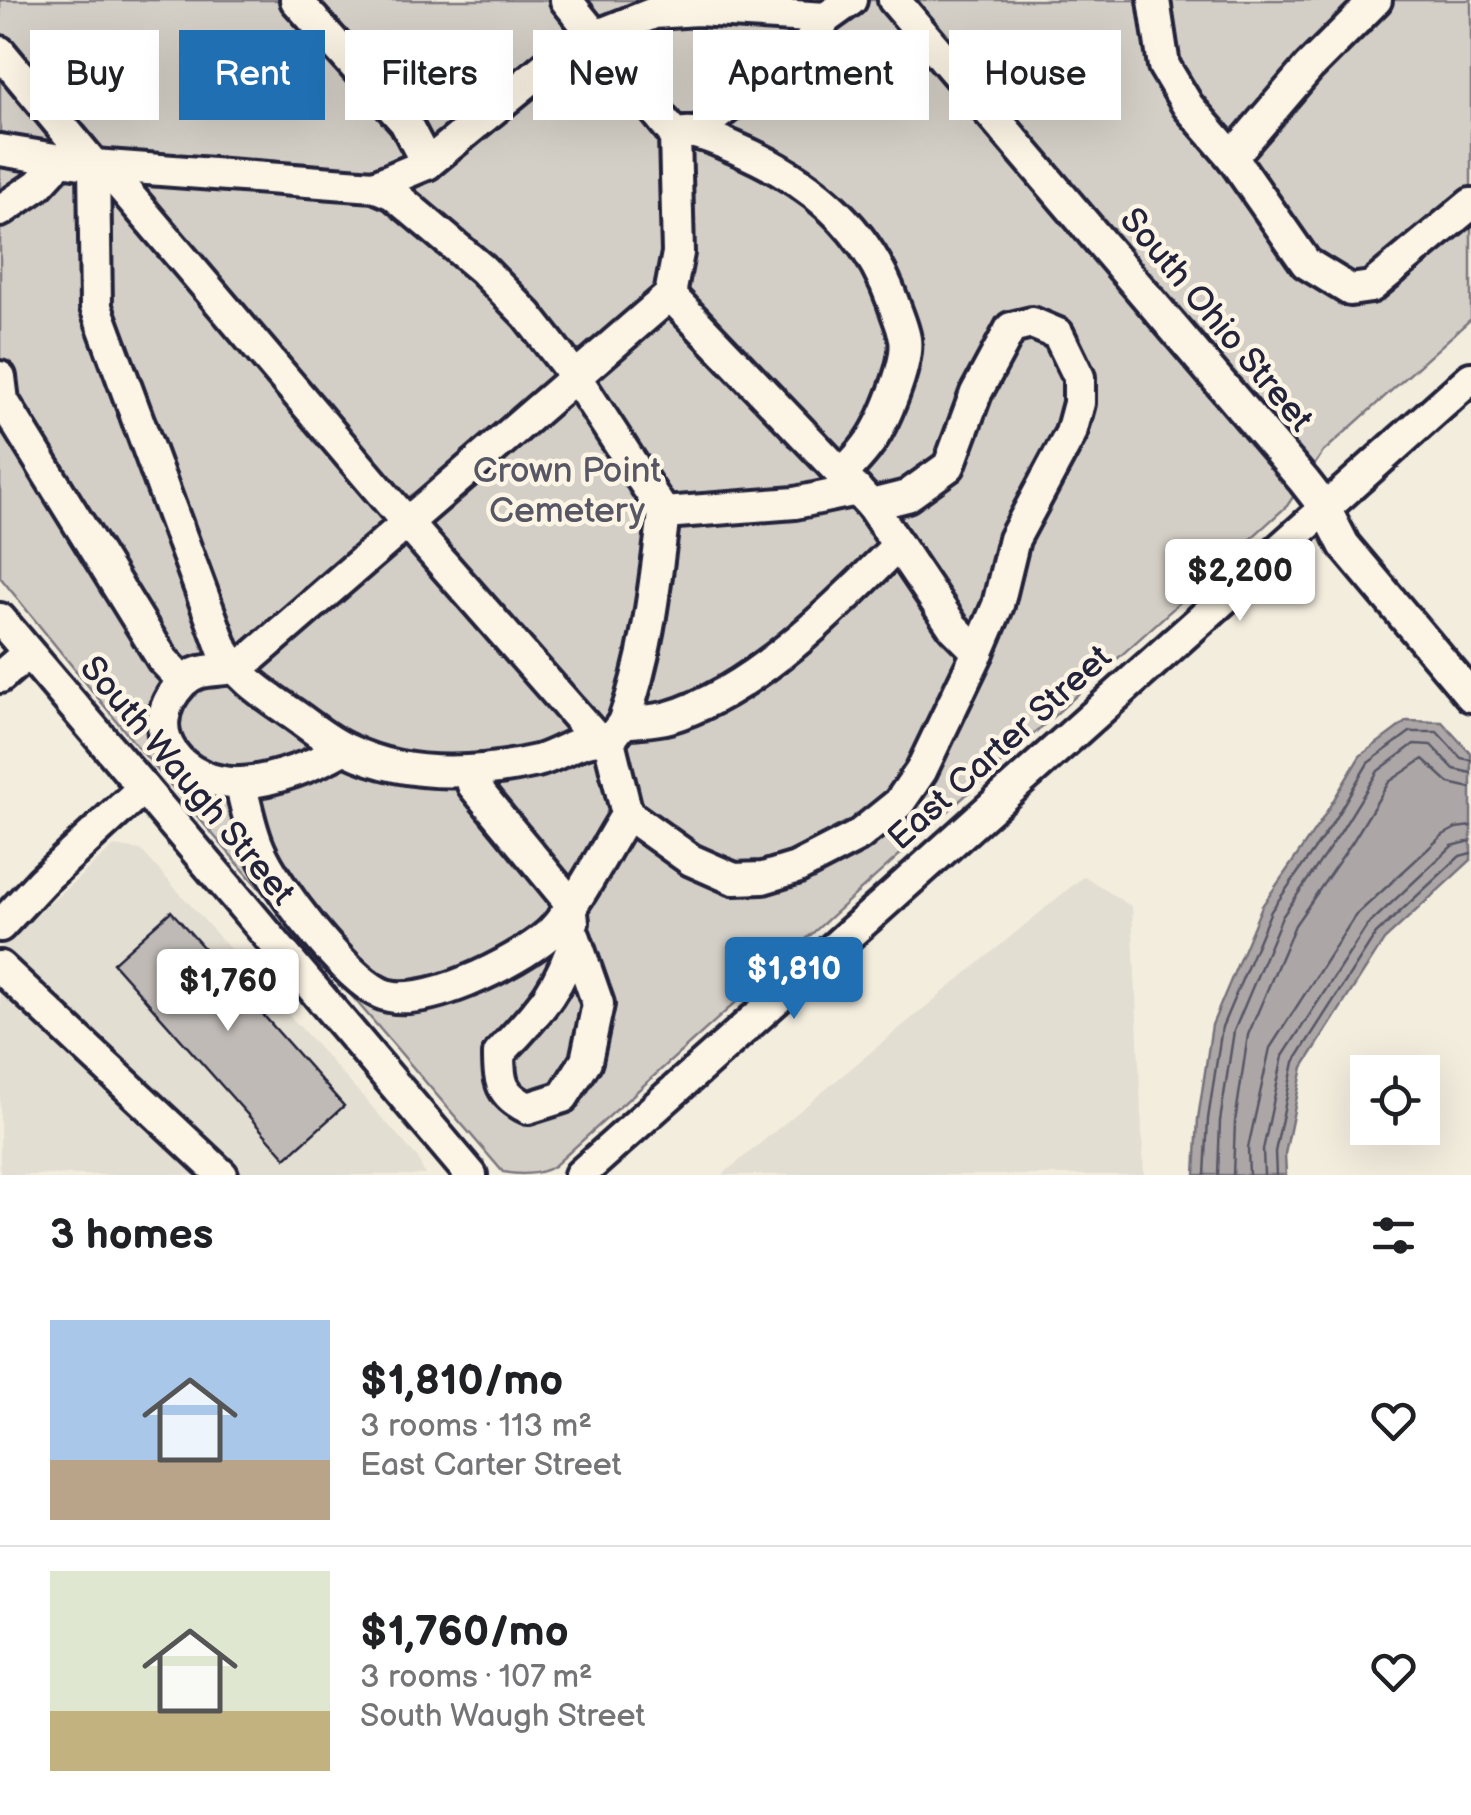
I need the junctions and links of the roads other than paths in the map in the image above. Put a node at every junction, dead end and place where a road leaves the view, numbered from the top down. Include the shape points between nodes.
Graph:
1 (296, 0) edge
2 (566, 0) edge
3 (851, 0) edge
4 (894, 0) edge
5 (1154, 0) edge
6 (1376, 0) edge
7 (655, 7) edge
8 (826, 18) junction
9 (591, 30) edge
10 (608, 30) edge
11 (0, 52) edge
12 (533, 77) edge
13 (673, 118) edge
14 (689, 135) junction
15 (0, 150) edge
16 (1232, 157) junction
17 (61, 160) junction
18 (427, 164) junction
19 (98, 165) junction
20 (374, 186) junction
21 (1471, 204) edge
22 (0, 211) edge
23 (670, 296) junction
24 (1471, 378) edge
25 (577, 379) junction
26 (1, 392) edge
27 (857, 490) junction
28 (1325, 508) junction
29 (664, 512) junction
30 (408, 524) junction
31 (898, 545) junction
32 (0, 620) edge
33 (978, 652) junction
34 (28, 653) junction
35 (234, 668) junction
36 (0, 676) edge
37 (183, 681) junction
38 (1471, 696) edge
39 (610, 734) junction
40 (344, 748) junction
41 (470, 771) junction
42 (240, 783) junction
43 (143, 788) junction
44 (627, 814) junction
45 (571, 904) junction
46 (0, 926) edge
47 (575, 938) junction
48 (0, 968) edge
49 (222, 1175) edge
50 (472, 1175) edge
51 (580, 1175) edge

1 - 18 street via 404,122
2 - 9 street
3 - 8 street
4 - 28 street, South Ohio Street
5 - 16 street via 1164,66
6 - 16 street
7 - 8 street
7 - 10 street
8 - 14 street via 808,44
11 - 19 street
12 - 18 street
13 - 14 street
14 - 23 street
14 - 27 street via 771,163 820,196 882,270 905,338 904,364
15 - 17 street
16 - 21 street via 1306,263 1350,290 1371,287
17 - 19 street
17 - 22 street
18 - 20 street
19 - 20 street
19 - 30 street
19 - 35 street via 96,307
20 - 25 street via 393,194 482,269
23 - 25 street
23 - 27 street
24 - 28 street, East Carter Street
25 - 29 street
25 - 30 street
26 - 37 street via 163,660
27 - 29 street via 795,503
27 - 31 street
27 - 33 street via 907,496 950,466 976,393 1011,328 1032,323 1058,334 1079,377 1079,403 1071,433 1014,539
28 - 38 street, South Ohio Street via 1344,545
28 - 51 street, East Carter Street
29 - 39 street via 634,694
30 - 35 street
30 - 39 street
31 - 33 street via 953,627
31 - 39 street via 784,651 725,695
32 - 34 street, South Waugh Street
33 - 44 street via 899,803 858,836 796,868 734,879 691,860
34 - 36 street
34 - 43 street, South Waugh Street
35 - 37 street via 212,668
35 - 40 street
37 - 42 street via 165,714 166,747 198,773
39 - 41 street via 539,761
39 - 44 street
40 - 41 street via 418,772
40 - 42 street via 313,766
41 - 45 street via 473,785
42 - 45 street via 257,846 276,882 354,975 383,995 421,998 511,962 550,933
43 - 46 street
43 - 50 street, South Waugh Street
44 - 45 street
45 - 47 street
47 - 47 street via 598,1004 586,1060 563,1097 528,1108 500,1086 499,1054 548,998
48 - 49 street

